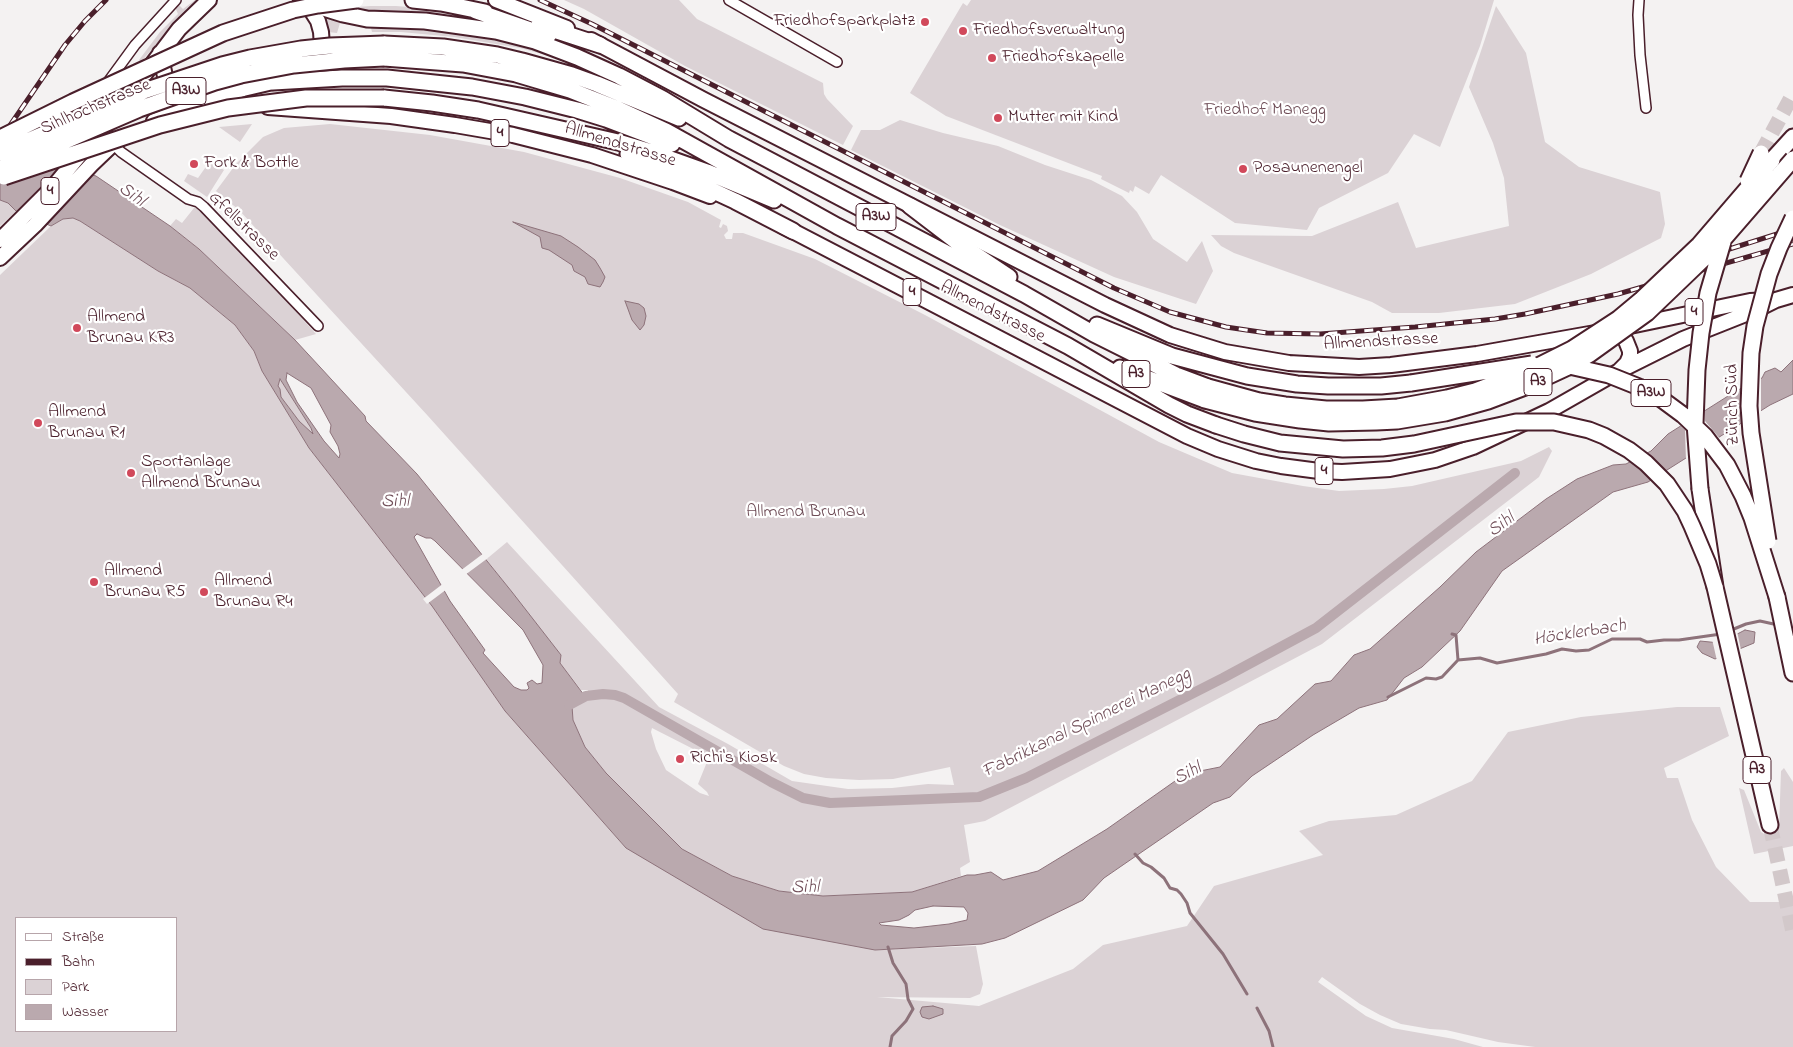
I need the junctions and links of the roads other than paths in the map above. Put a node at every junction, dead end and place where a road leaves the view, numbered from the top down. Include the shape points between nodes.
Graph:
1 (176, 0) edge
2 (209, 0) edge
3 (356, 0) edge
4 (414, 0) edge
5 (496, 0) edge
6 (729, 0) edge
7 (1640, 0) edge
8 (304, 2) edge
9 (476, 10) junction
10 (600, 45) junction
11 (384, 51) junction
12 (160, 53) junction
13 (837, 62) dead end
14 (273, 82) junction
15 (192, 106) junction
16 (1646, 108) dead end
17 (70, 129) dead end
18 (576, 133) junction
19 (1793, 137) edge
20 (0, 138) edge
21 (729, 139) junction
22 (113, 144) junction
23 (0, 153) edge
24 (1761, 154) tunnel mouth
25 (1793, 159) edge
26 (0, 169) edge
27 (738, 171) junction
28 (800, 176) junction
29 (0, 178) edge
30 (910, 206) junction
31 (1793, 218) edge
32 (837, 226) junction
33 (793, 230) junction
34 (0, 240) edge
35 (0, 258) edge
36 (1024, 294) junction
37 (1793, 295) edge
38 (1776, 300) junction
39 (1050, 304) junction
40 (318, 326) dead end
41 (1613, 330) junction
42 (1068, 346) junction
43 (1620, 371) junction
44 (1206, 393) junction
45 (1715, 587) junction
46 (1776, 597) junction
47 (1793, 673) edge
48 (1770, 825) tunnel mouth

1 - 17 street
2 - 12 main road, 4
3 - 20 highway, bridge via 293,10 223,33
4 - 9 highway
5 - 10 main road, Allmendstrasse / 4
6 - 13 street
7 - 16 street via 1640,55
8 - 14 main road via 320,27 322,46 319,58 303,72
8 - 21 highway via 355,17 461,25 534,41 619,76
9 - 10 highway
9 - 28 highway via 596,56 655,86 722,124
10 - 30 main road, Allmendstrasse / 4
11 - 21 highway, A3W via 415,45 505,57 622,93
11 - 23 highway, Sihlhochstrasse / A3W, bridge via 338,46 250,58 144,91
11 - 26 highway, Sihlhochstrasse / A3W, bridge via 215,82 139,109
11 - 27 highway, A3W via 489,68 570,90 666,131
12 - 15 main road via 169,88
12 - 34 main road, 4 via 54,187
14 - 15 main road
14 - 27 highway via 387,78 499,91 606,119
15 - 22 main road, Allmendstrasse / 4 via 138,128
15 - 33 main road, Allmendstrasse / 4 via 250,106 391,116 513,135 636,169
18 - 29 highway, bridge via 478,110 432,103 384,98 306,98 228,108 138,132
18 - 32 highway via 651,152
18 - 33 highway via 666,169
19 - 44 highway, A3W, bridge via 1722,220 1658,285 1596,334 1526,372 1475,391 1398,407 1326,409
21 - 28 highway, A3W
22 - 35 main road, Allmendstrasse / 4
22 - 40 street, Gfellstrasse via 188,200 204,207
24 - 45 highway, A3, bridge via 1718,256 1698,356 1696,455
25 - 44 highway, A3, bridge via 1721,242 1647,313 1590,354 1525,388 1432,416 1355,423 1254,413
27 - 32 highway, A3W
28 - 36 highway, A3W
30 - 39 highway
30 - 41 main road, Allmendstrasse / 4 via 1148,325 1241,356 1321,366 1391,365 1505,350
31 - 46 highway, Zürich Süd, bridge via 1761,300 1749,380 1753,451
32 - 42 highway, A3W
33 - 43 main road, Allmendstrasse / 4 via 1181,433 1232,454 1281,466 1319,471 1366,471 1442,458 1500,436
36 - 39 highway, A3W
36 - 44 highway, A3W
37 - 38 main road, Allmendstrasse / 4
38 - 41 main road, Allmendstrasse / 4 via 1750,301
38 - 43 main road, Allmendstrasse / 4 via 1683,339
39 - 46 highway, A3W, bridge via 1172,356 1214,369 1297,384 1411,383 1518,366 1552,364 1574,366 1627,381 1660,398 1683,415 1720,454 1748,506
41 - 43 main road via 1626,341 1630,351 1627,363
42 - 44 highway, A3 via 1170,388
42 - 45 highway, A3, bridge via 1187,414 1280,443 1343,449 1382,448 1516,422 1554,422 1589,430 1629,450 1667,484 1692,526
45 - 48 highway, A3
46 - 47 highway

